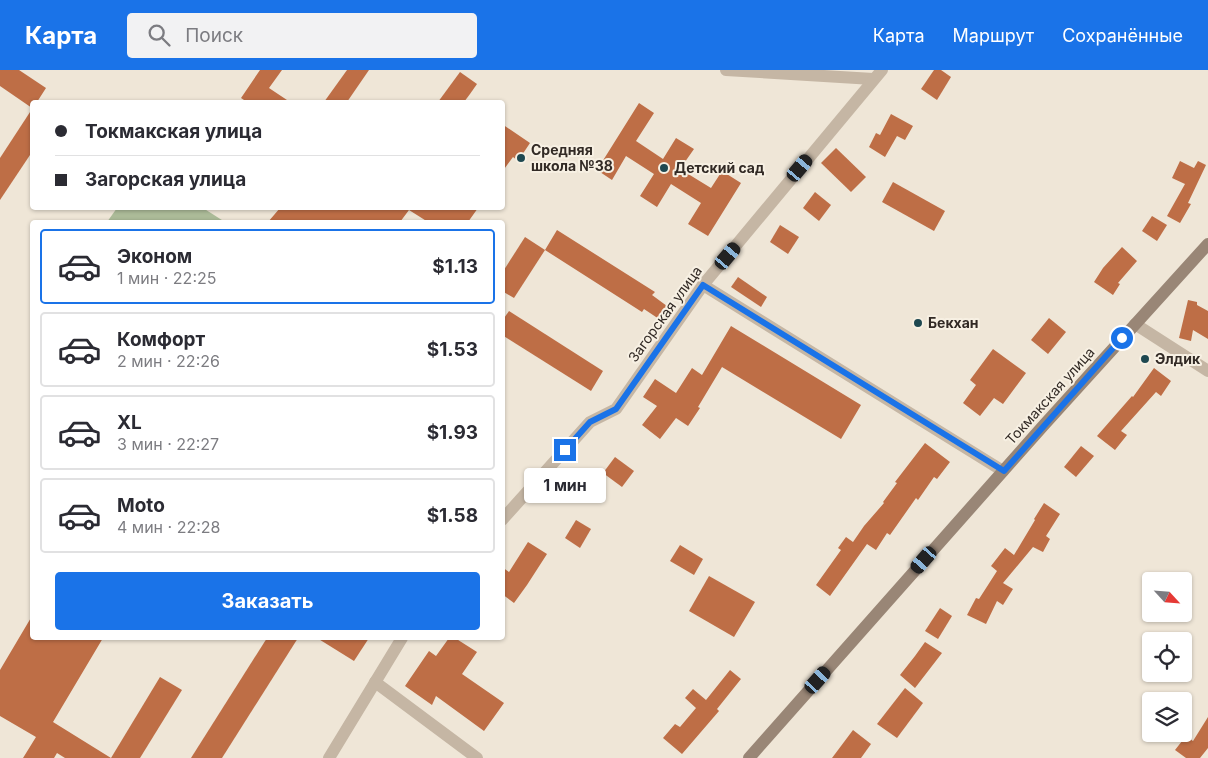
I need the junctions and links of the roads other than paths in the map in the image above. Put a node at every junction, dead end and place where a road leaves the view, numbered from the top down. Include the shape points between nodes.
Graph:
1 (726, 70) edge
2 (878, 75) edge
3 (1208, 244) edge
4 (703, 285) junction
5 (1135, 324) junction
6 (1208, 371) edge
7 (1004, 471) junction
8 (505, 517) edge
9 (401, 640) edge
10 (375, 682) junction
11 (328, 758) edge
12 (477, 758) edge
13 (749, 758) edge

1 - 2 street
2 - 4 street, Загорская улица
3 - 5 main road, Токмакская улица
4 - 7 street
4 - 8 street, Загорская улица via 616,409 590,422
5 - 6 street
5 - 7 main road, Токмакская улица
7 - 13 main road, Токмакская улица
9 - 10 street
10 - 11 street
10 - 12 street

